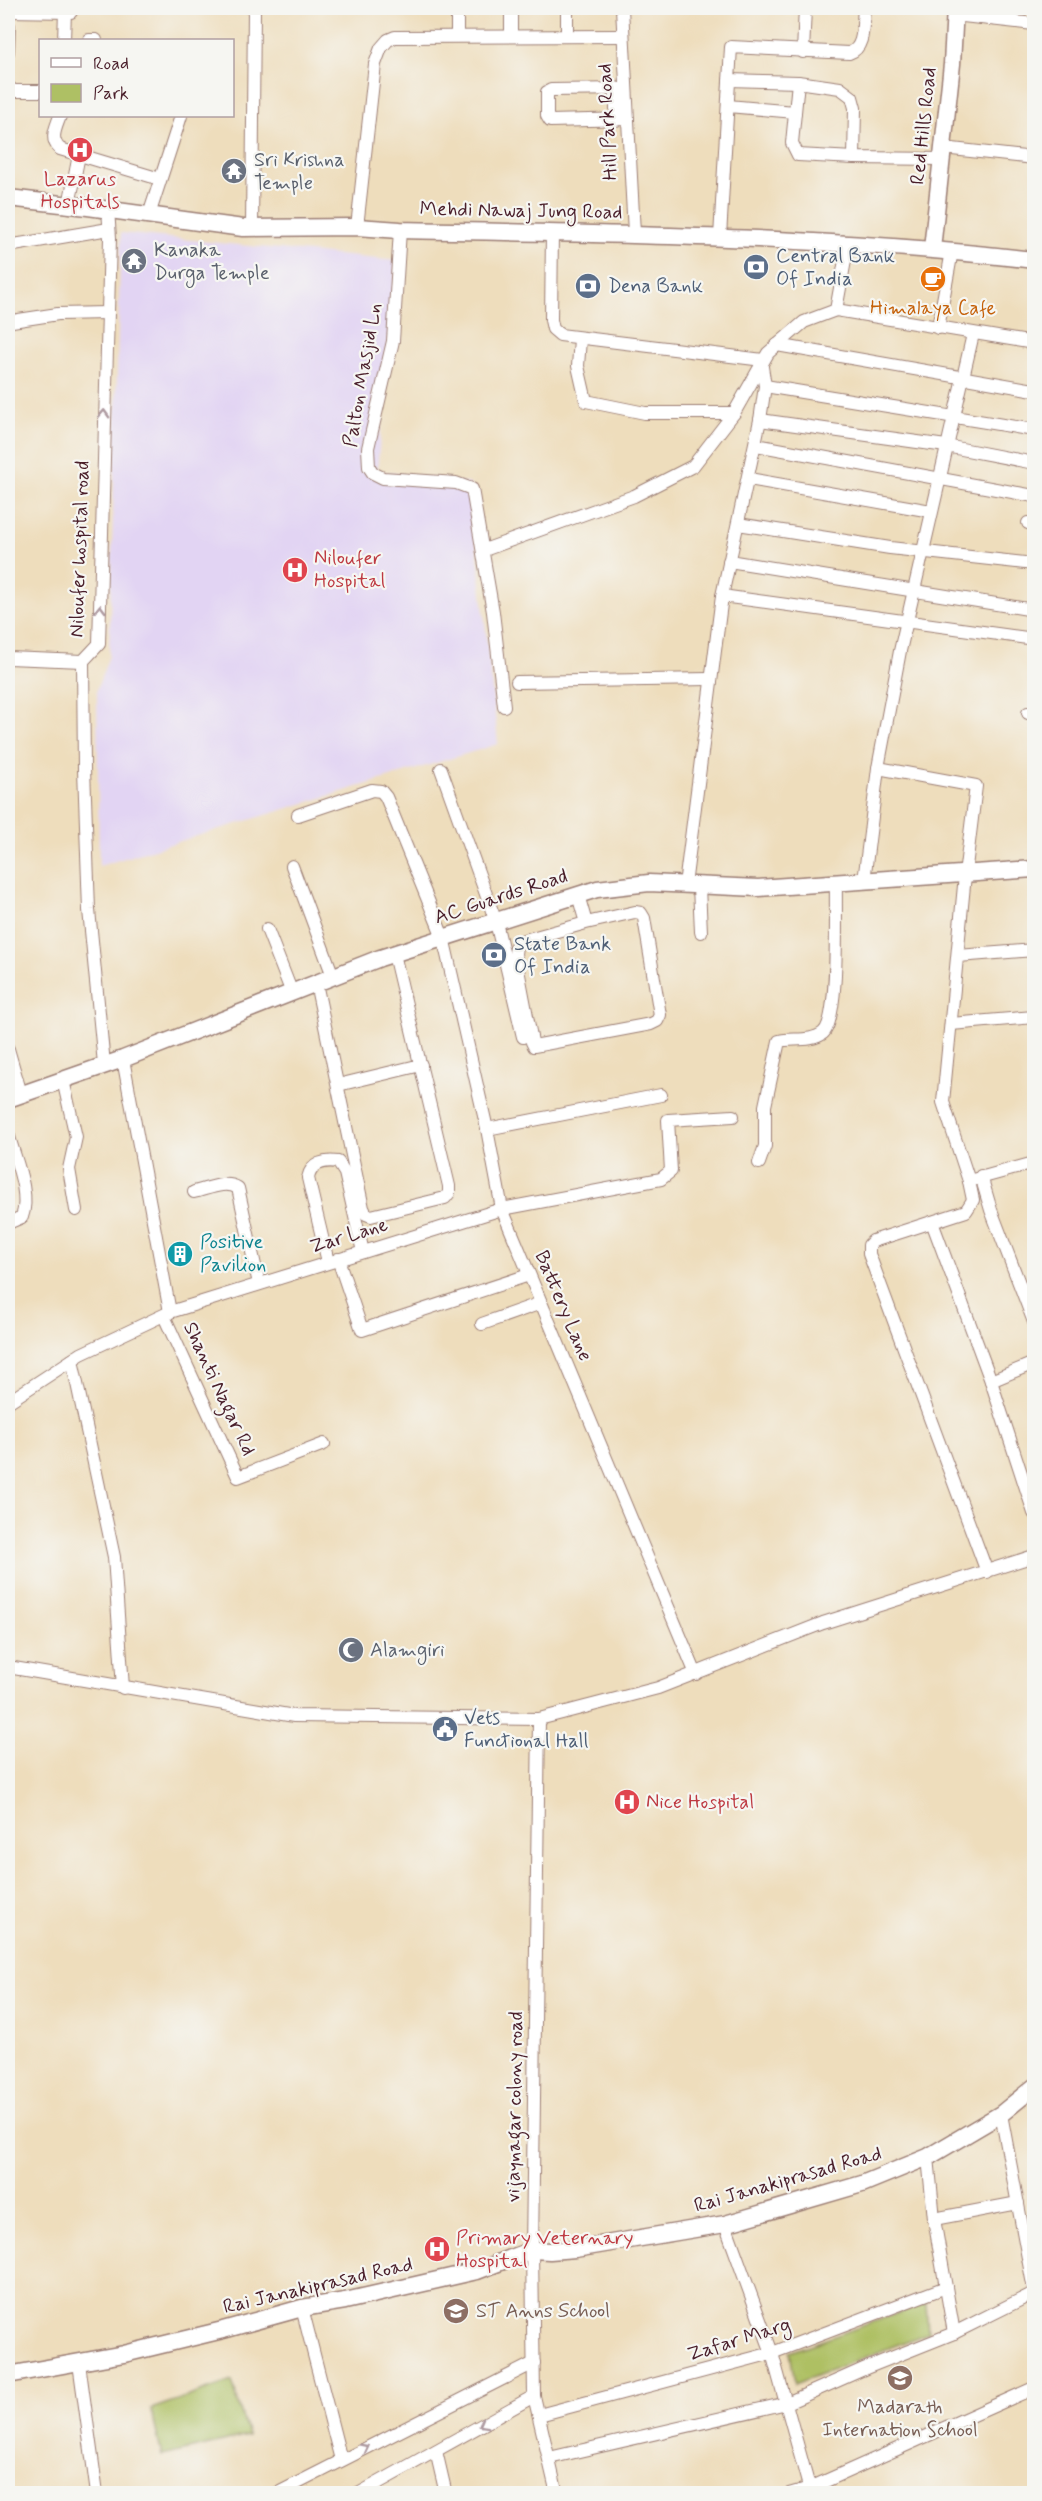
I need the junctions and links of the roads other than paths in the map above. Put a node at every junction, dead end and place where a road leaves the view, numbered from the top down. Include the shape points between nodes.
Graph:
1 (254, 8) edge
2 (457, 8) edge
3 (511, 8) edge
4 (567, 8) edge
5 (622, 8) edge
6 (805, 8) edge
7 (864, 8) edge
8 (8, 11) edge
9 (954, 11) edge
10 (1035, 24) edge
11 (9, 26) edge
12 (457, 36) junction
13 (511, 36) junction
14 (567, 36) junction
15 (623, 36) junction
16 (64, 39) edge
17 (8, 52) edge
18 (803, 52) junction
19 (729, 80) junction
20 (798, 82) junction
21 (8, 86) edge
22 (621, 88) junction
23 (39, 91) edge
24 (728, 106) junction
25 (795, 112) junction
26 (60, 117) edge
27 (181, 117) edge
28 (622, 120) junction
29 (942, 154) junction
30 (79, 155) junction
31 (854, 158) junction
32 (1035, 159) edge
33 (160, 179) junction
34 (8, 198) edge
35 (69, 205) junction
36 (108, 209) junction
37 (149, 215) junction
38 (357, 227) junction
39 (252, 228) junction
40 (109, 229) junction
41 (400, 230) junction
42 (552, 233) junction
43 (634, 233) junction
44 (720, 237) junction
45 (848, 244) junction
46 (8, 246) edge
47 (932, 249) junction
48 (952, 251) junction
49 (1035, 260) edge
50 (837, 310) junction
51 (107, 313) junction
52 (12, 321) dead end
53 (938, 328) junction
54 (973, 334) junction
55 (580, 339) junction
56 (1035, 343) edge
57 (777, 345) junction
58 (762, 364) junction
59 (964, 378) junction
60 (765, 386) junction
61 (1035, 390) edge
62 (734, 413) junction
63 (953, 418) junction
64 (760, 420) junction
65 (1035, 430) edge
66 (756, 445) junction
67 (946, 446) junction
68 (1035, 463) edge
69 (749, 478) junction
70 (938, 478) junction
71 (1035, 496) edge
72 (931, 511) junction
73 (738, 524) junction
74 (484, 550) junction
75 (921, 552) junction
76 (729, 561) junction
77 (1035, 564) edge
78 (913, 590) junction
79 (722, 596) junction
80 (1035, 610) edge
81 (907, 620) junction
82 (1035, 639) edge
83 (8, 658) edge
84 (83, 662) junction
85 (710, 679) junction
86 (517, 682) dead end
87 (504, 706) dead end
88 (878, 768) junction
89 (441, 769) dead end
90 (298, 815) dead end
91 (292, 866) dead end
92 (1035, 869) edge
93 (965, 875) junction
94 (864, 881) junction
95 (836, 883) junction
96 (692, 886) junction
97 (578, 895) junction
98 (496, 922) junction
99 (586, 923) junction
100 (267, 929) dead end
101 (701, 932) dead end
102 (443, 937) junction
103 (1035, 950) edge
104 (394, 954) junction
105 (958, 956) junction
106 (333, 976) junction
107 (315, 983) junction
108 (292, 993) junction
109 (1035, 1017) edge
110 (951, 1024) junction
111 (523, 1037) dead end
112 (8, 1048) edge
113 (123, 1059) junction
114 (104, 1064) junction
115 (421, 1065) junction
116 (63, 1080) junction
117 (338, 1085) junction
118 (661, 1095) dead end
119 (14, 1097) edge
120 (733, 1116) dead end
121 (487, 1129) junction
122 (8, 1133) edge
123 (759, 1163) dead end
124 (1035, 1164) edge
125 (981, 1176) junction
126 (969, 1181) junction
127 (194, 1192) dead end
128 (502, 1209) junction
129 (76, 1210) dead end
130 (932, 1222) junction
131 (8, 1223) edge
132 (363, 1252) junction
133 (333, 1261) junction
134 (529, 1275) junction
135 (259, 1284) junction
136 (541, 1302) junction
137 (167, 1314) junction
138 (1035, 1322) edge
139 (482, 1324) dead end
140 (72, 1360) junction
141 (1035, 1363) edge
142 (991, 1381) junction
143 (8, 1402) edge
144 (324, 1444) dead end
145 (1035, 1512) edge
146 (1035, 1556) edge
147 (987, 1572) junction
148 (8, 1667) edge
149 (696, 1674) junction
150 (123, 1688) junction
151 (539, 1719) junction
152 (1035, 2087) edge
153 (1001, 2114) junction
154 (928, 2157) junction
155 (1018, 2203) junction
156 (934, 2219) junction
157 (725, 2224) junction
158 (532, 2250) junction
159 (946, 2287) junction
160 (1035, 2292) edge
161 (302, 2308) junction
162 (954, 2332) junction
163 (772, 2353) junction
164 (79, 2363) junction
165 (534, 2363) junction
166 (8, 2375) edge
167 (1035, 2388) edge
168 (534, 2396) junction
169 (787, 2403) junction
170 (539, 2415) junction
171 (436, 2451) junction
172 (549, 2458) junction
173 (341, 2460) junction
174 (811, 2491) edge
175 (1035, 2492) edge
176 (97, 2493) edge
177 (276, 2493) edge
178 (358, 2493) edge
179 (446, 2493) edge
180 (557, 2493) edge
181 (789, 2493) edge
182 (1030, 2493) edge

1 - 39 street
2 - 12 street
3 - 13 street
4 - 14 street
5 - 15 street, Hill Park Road
6 - 18 street
7 - 18 street via 857,51
8 - 16 street via 30,16 68,11
9 - 10 street
9 - 29 main road, Red Hills Road
11 - 17 street
12 - 13 street
12 - 38 street via 395,37 381,48 372,84
13 - 14 street
14 - 15 street
15 - 22 street, Hill Park Road
18 - 19 street via 731,47
19 - 20 street
19 - 24 street
20 - 25 street
20 - 31 street via 840,87 852,97
21 - 23 street via 13,91
22 - 28 street, Hill Park Road
22 - 28 street via 551,90 547,92 547,116 550,121
24 - 25 street
24 - 44 street
25 - 31 street via 792,143 798,155
26 - 30 street via 53,142 60,149
27 - 33 street
28 - 43 street, Hill Park Road
29 - 31 street
29 - 32 street
29 - 47 main road, Red Hills Road
30 - 33 street
30 - 35 street
33 - 37 street
34 - 35 main road, Mehdi Nawaj Jung Road
35 - 36 main road, Mehdi Nawaj Jung Road
36 - 37 main road, Mehdi Nawaj Jung Road
36 - 40 street, Niloufer hospital road
37 - 39 main road, Mehdi Nawaj Jung Road
38 - 39 main road, Mehdi Nawaj Jung Road
38 - 41 main road, Mehdi Nawaj Jung Road
40 - 46 street
40 - 51 street, Niloufer hospital road
41 - 42 main road, Mehdi Nawaj Jung Road
41 - 74 street, Palton Masjid Ln via 393,341 374,423 369,467 377,476 392,480 456,483 472,489
42 - 43 main road, Mehdi Nawaj Jung Road
42 - 55 street via 553,329 560,335
43 - 44 main road, Mehdi Nawaj Jung Road
44 - 45 main road, Mehdi Nawaj Jung Road
45 - 47 main road, Mehdi Nawaj Jung Road
45 - 50 street
47 - 48 main road, Mehdi Nawaj Jung Road
48 - 49 main road, Mehdi Nawaj Jung Road
48 - 53 street
50 - 53 street
50 - 57 street via 804,322
51 - 52 street via 58,314
84 -> 51 street, Niloufer hospital road via 99,644
53 - 54 street
54 - 56 street
54 - 59 street
55 - 58 street
55 - 62 street via 578,366 586,401 654,414
57 - 58 street
57 - 59 street
58 - 60 street
58 - 62 street
59 - 61 street
59 - 63 street
60 - 63 street
60 - 64 street
62 - 74 street via 693,466 634,496
63 - 65 street
63 - 67 street
64 - 66 street
64 - 67 street
66 - 69 street
66 - 70 street
67 - 68 street
67 - 70 street
69 - 72 street
69 - 73 street
70 - 71 street
70 - 72 street
72 - 75 street
73 - 75 street
73 - 76 street
74 - 87 street
75 - 77 street
75 - 78 street
76 - 78 street
76 - 79 street
78 - 80 street
78 - 81 street
79 - 81 street
79 - 85 street
81 - 82 street
81 - 88 street
83 - 84 street
84 - 114 street, Niloufer hospital road via 89,910
85 - 86 street
85 - 96 street
88 - 93 street via 976,786
88 - 94 street
89 - 98 street
90 - 102 street, Battery Lane via 372,790 381,791
91 - 106 street
92 - 93 main road, AC Guards Road
93 - 94 main road, AC Guards Road
93 - 105 street
94 - 95 main road, AC Guards Road
95 - 96 main road, AC Guards Road via 758,888
95 - 123 street via 834,1004 829,1028 821,1035 779,1041 765,1106 765,1146
96 - 97 main road, AC Guards Road via 649,883
96 - 101 street
97 - 98 main road, AC Guards Road
97 - 99 street
98 - 102 main road, AC Guards Road
98 - 111 street
99 - 99 street via 641,913 660,1015 651,1024 534,1046 516,946 521,941
100 - 108 street
102 - 104 main road, AC Guards Road
102 - 121 street, Battery Lane
103 - 105 street
104 - 106 main road, AC Guards Road
104 - 115 street
105 - 110 street
106 - 107 main road, AC Guards Road
107 - 108 main road, AC Guards Road
107 - 117 street
108 - 113 main road, AC Guards Road
109 - 110 street
110 - 126 street via 943,1102
112 - 119 street
113 - 114 main road, AC Guards Road
113 - 137 street, Shanti Nagar Rd
114 - 116 main road, AC Guards Road
115 - 117 street
115 - 117 street via 449,1193 445,1198 382,1214 371,1216 363,1208
116 - 119 main road, AC Guards Road
116 - 129 street via 76,1137 69,1169
118 - 121 street
120 - 128 street, Zar Lane via 668,1120 671,1171 661,1179
121 - 128 street, Battery Lane
122 - 131 street via 25,1209 22,1217
124 - 125 street
125 - 126 street
125 - 138 street
126 - 130 street via 973,1200 966,1210
127 - 135 street via 231,1184 238,1188
128 - 132 street, Zar Lane
128 - 134 street, Battery Lane
130 - 142 street
130 - 147 street via 873,1241 868,1245 869,1254
132 - 133 street, Zar Lane
132 - 133 street via 345,1173 338,1162 328,1161 316,1165 308,1178
133 - 134 street via 362,1330
133 - 135 street, Zar Lane
134 - 136 street, Battery Lane
135 - 137 street, Zar Lane
136 - 139 street
136 - 149 street, Battery Lane
137 - 140 street, Zar Lane
137 - 144 street, Shanti Nagar Rd via 238,1477
140 - 143 street, Zar Lane
140 - 150 street via 114,1557
141 - 142 street
142 - 145 street
146 - 147 street
147 - 149 street via 823,1623
148 - 150 street
149 - 151 street
150 - 151 street via 294,1716
151 - 158 street, vijaynagar colony road
152 - 153 main road, Rai Janakiprasad Road
153 - 154 main road, Rai Janakiprasad Road
153 - 155 street
154 - 156 street
154 - 157 main road, Rai Janakiprasad Road via 862,2184
155 - 156 street
155 - 160 street
156 - 159 street
157 - 158 main road, Rai Janakiprasad Road via 575,2249
157 - 163 street
158 - 161 main road, Rai Janakiprasad Road via 477,2271
158 - 165 street, vijaynagar colony road
159 - 162 street
159 - 163 street, Zafar Marg
160 - 162 street
161 - 164 main road, Rai Janakiprasad Road
161 - 173 street
162 - 169 street
163 - 169 street
163 - 170 street, Zafar Marg
164 - 166 main road, Rai Janakiprasad Road
164 - 176 street
165 - 168 street, vijaynagar colony road
173 -> 165 street
167 - 174 street
168 - 170 street, vijaynagar colony road
168 -> 171 street
169 - 172 street
169 - 174 street
170 - 172 street, vijaynagar colony road
171 - 178 street
171 - 179 street
172 - 180 street, vijaynagar colony road
173 - 177 street
174 - 181 street
175 - 182 street

